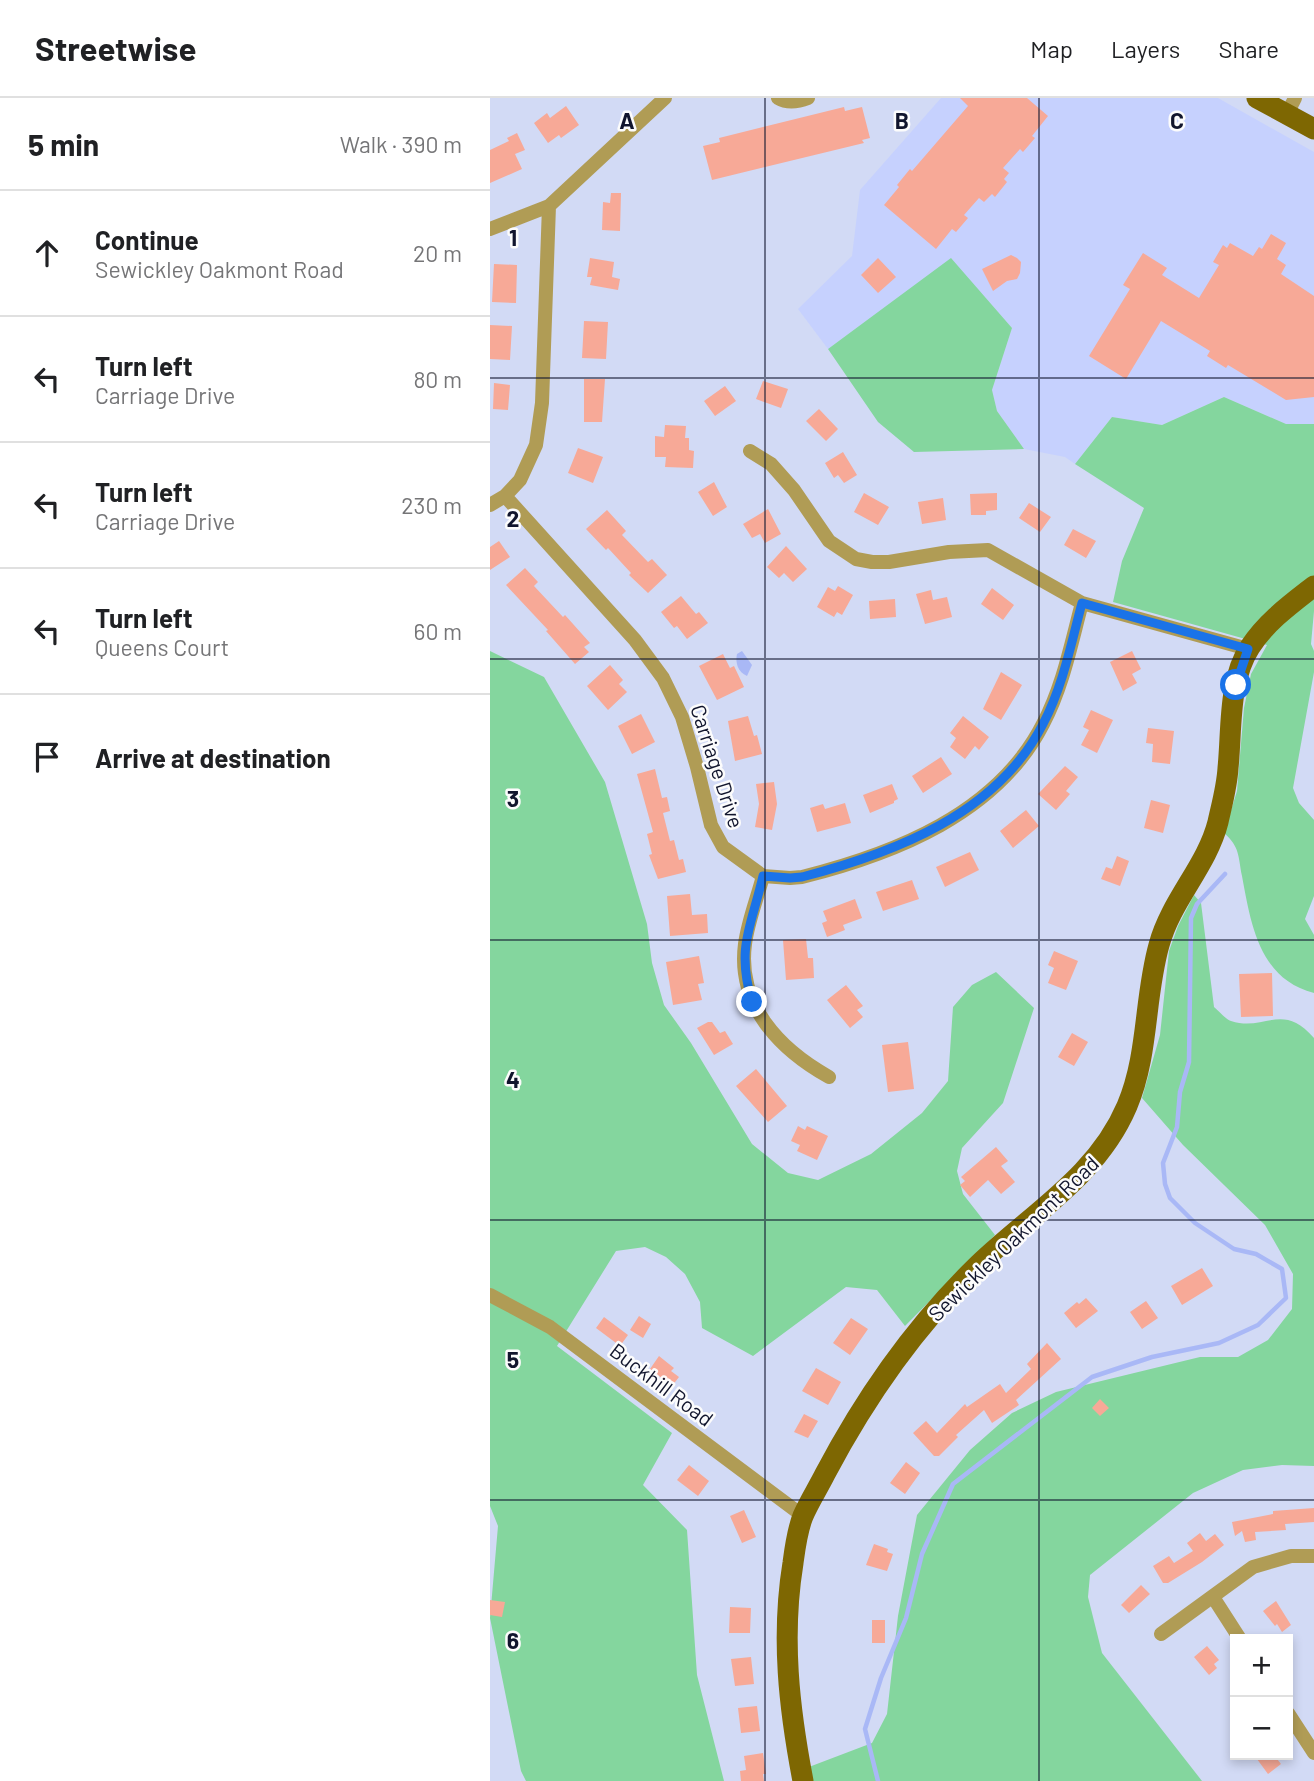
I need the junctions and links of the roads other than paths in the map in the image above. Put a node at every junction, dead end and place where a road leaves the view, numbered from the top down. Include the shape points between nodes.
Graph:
1 (665, 98) edge
2 (778, 98) edge
3 (808, 98) edge
4 (1257, 98) edge
5 (1291, 106) edge
6 (1314, 129) edge
7 (549, 206) junction
8 (490, 229) edge
9 (750, 452) dead end
10 (505, 496) junction
11 (490, 505) edge
12 (1314, 586) edge
13 (1082, 603) junction
14 (1248, 649) junction
15 (763, 876) junction
16 (829, 1077) dead end
17 (490, 1295) edge
18 (803, 1516) junction
19 (1314, 1556) edge
20 (1213, 1597) junction
21 (1161, 1634) dead end
22 (1237, 1634) edge
23 (1293, 1721) edge
24 (1314, 1753) edge
25 (803, 1781) edge

1 - 7 street
2 - 3 street via 798,102
4 - 5 main road
5 - 6 main road
7 - 8 street
7 - 10 street via 542,403 536,445 520,480
9 - 13 street via 771,464 830,541 856,558 889,562 989,550
10 - 11 street
10 - 15 street, Carriage Drive via 629,633 663,678 682,717 715,836 731,855
12 - 14 main road, Sewickley Oakmont Road via 1275,618
13 - 14 street
13 - 15 street via 1061,681 1042,727 1013,766 978,801 945,824 865,858 802,877
14 - 18 main road, Sewickley Oakmont Road via 1236,685 1226,786 1217,826 1159,944 1143,1053 1120,1121 1080,1177 974,1269 896,1356 840,1444
15 - 16 street via 745,945 752,1002 784,1045
17 - 18 street, Buckhill Road via 550,1326
18 - 25 main road, Sewickley Oakmont Road via 791,1573 785,1641
19 - 20 street via 1291,1556 1253,1567
20 - 21 street
20 - 22 street
23 - 24 street

